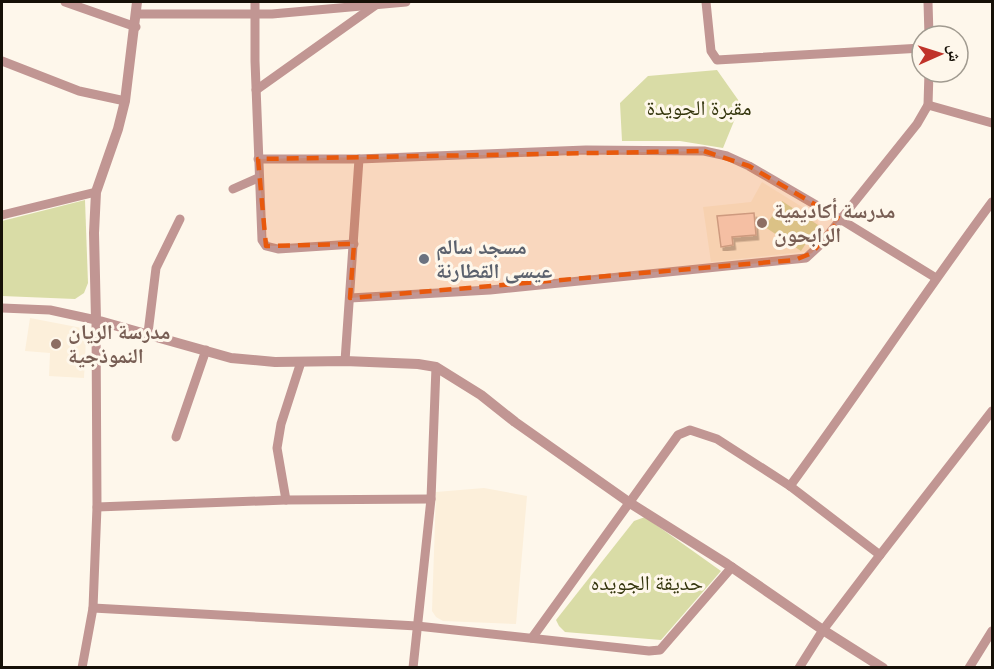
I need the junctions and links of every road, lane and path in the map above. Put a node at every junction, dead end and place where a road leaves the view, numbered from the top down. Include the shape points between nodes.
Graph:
1 (65, 2) edge
2 (137, 2) edge
3 (255, 2) edge
4 (406, 2) edge
5 (706, 2) edge
6 (928, 2) edge
7 (379, 3) edge
8 (137, 14) junction
9 (255, 15) junction
10 (929, 24) edge
11 (136, 27) junction
12 (910, 49) edge
13 (2, 61) edge
14 (929, 84) edge
15 (256, 90) junction
16 (125, 101) junction
17 (928, 105) junction
18 (993, 123) edge
19 (258, 159) junction
20 (359, 159) junction
21 (258, 178) junction
22 (233, 189) dead end
23 (96, 192) junction
24 (993, 202) edge
25 (2, 215) edge
26 (180, 219) dead end
27 (840, 219) junction
28 (354, 244) junction
29 (936, 278) junction
30 (351, 298) junction
31 (2, 308) edge
32 (96, 320) junction
33 (148, 333) junction
34 (206, 350) junction
35 (345, 361) junction
36 (301, 362) junction
37 (436, 367) junction
38 (991, 418) edge
39 (176, 437) dead end
40 (790, 486) junction
41 (431, 499) junction
42 (286, 500) junction
43 (630, 503) junction
44 (97, 507) junction
45 (880, 555) junction
46 (732, 567) junction
47 (93, 608) junction
48 (417, 626) junction
49 (824, 630) junction
50 (993, 631) edge
51 (532, 638) junction
52 (82, 668) edge
53 (413, 668) edge
54 (799, 668) edge
55 (883, 668) edge
56 (969, 668) edge

1 - 11 street
2 - 8 street
3 - 9 street
4 - 7 street
5 - 12 street via 711,51 717,60
6 - 10 street
7 - 9 street
7 - 15 street
8 - 9 street
8 - 11 street
9 - 15 street
11 - 16 street
13 - 16 street via 79,91
14 - 17 street
15 - 19 street
16 - 23 street
17 - 18 street
17 - 27 street
19 - 20 street
19 - 21 street
20 - 27 street via 586,150 704,151 749,166
20 - 28 street
21 - 22 street
21 - 28 street via 262,240 266,246 278,249
23 - 25 street
23 - 32 street
24 - 29 street
26 - 33 street via 156,268
27 - 29 street
27 - 30 street via 812,253 795,260 490,290
28 - 30 street
29 - 40 street
30 - 35 street
31 - 32 street via 50,310
32 - 33 street
32 - 44 street
33 - 34 street
34 - 36 street via 242,359
34 - 39 street
35 - 36 street
35 - 37 street
36 - 42 street via 277,448
37 - 41 street
37 - 43 street
38 - 45 street
40 - 43 street via 717,439 690,430 678,435
40 - 45 street
41 - 42 street
41 - 48 street
42 - 44 street
43 - 46 street
43 - 51 street
44 - 47 street
45 - 49 street
46 - 49 street
46 - 51 street via 660,650
47 - 48 street
47 - 52 street
48 - 51 street
48 - 53 street
49 - 54 street
49 - 55 street
50 - 56 street

